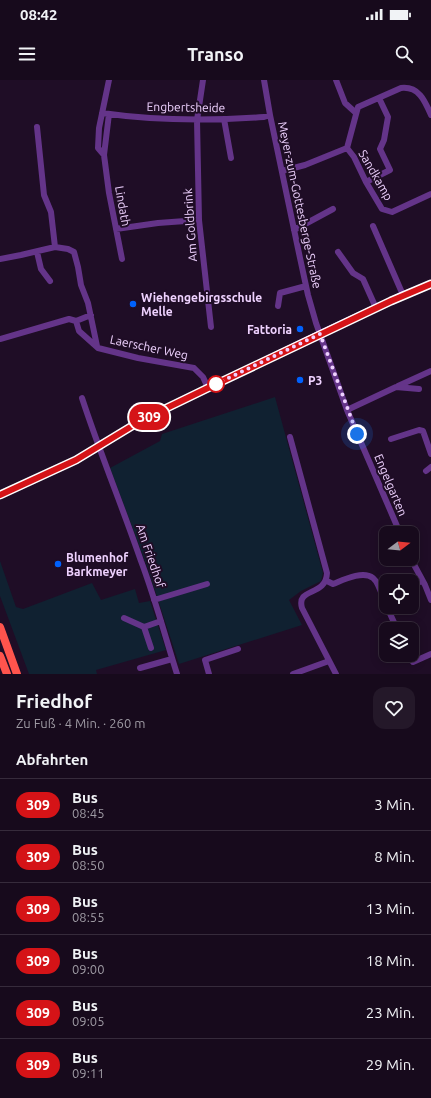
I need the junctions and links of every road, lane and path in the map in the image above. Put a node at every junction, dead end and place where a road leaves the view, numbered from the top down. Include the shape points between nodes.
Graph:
1 (110, 80) edge
2 (203, 80) edge
3 (264, 80) edge
4 (336, 80) edge
5 (378, 98) junction
6 (428, 100) edge
7 (102, 113) junction
8 (356, 113) junction
9 (109, 114) junction
10 (270, 115) junction
11 (431, 115) edge
12 (197, 120) junction
13 (224, 120) junction
14 (38, 127) dead end
15 (347, 148) junction
16 (104, 155) junction
17 (231, 158) dead end
18 (282, 171) junction
19 (366, 182) junction
20 (431, 194) edge
21 (333, 210) dead end
22 (199, 220) junction
23 (373, 226) dead end
24 (116, 230) junction
25 (294, 230) junction
26 (54, 247) junction
27 (37, 252) junction
28 (338, 252) dead end
29 (0, 259) edge
30 (122, 260) dead end
31 (50, 280) dead end
32 (431, 284) edge
33 (306, 286) junction
34 (403, 295) junction
35 (278, 306) dead end
36 (376, 308) junction
37 (91, 314) junction
38 (76, 321) junction
39 (211, 327) dead end
40 (320, 334) junction
41 (0, 339) edge
42 (98, 348) junction
43 (431, 371) edge
44 (396, 387) junction
45 (208, 388) junction
46 (418, 389) dead end
47 (82, 398) dead end
48 (347, 410) junction
49 (290, 436) dead end
50 (391, 439) dead end
51 (98, 448) junction
52 (431, 454) edge
53 (0, 495) edge
54 (397, 526) edge
55 (414, 566) edge
56 (327, 581) junction
57 (422, 581) junction
58 (419, 582) edge
59 (207, 584) dead end
60 (379, 587) edge
61 (154, 600) junction
62 (431, 600) edge
63 (124, 618) dead end
64 (161, 622) junction
65 (0, 627) edge
66 (144, 627) junction
67 (151, 648) dead end
68 (238, 649) dead end
69 (431, 654) edge
70 (0, 656) edge
71 (172, 659) junction
72 (419, 659) edge
73 (329, 661) junction
74 (140, 668) dead end
75 (7, 674) edge
76 (17, 674) edge
77 (177, 674) edge
78 (209, 674) edge
79 (293, 674) edge
80 (336, 674) edge

1 - 7 street, Lindath
2 - 12 street, Am Goldbrink
3 - 10 street, Meyer-zum-Gottesberge-Straße
4 - 8 street via 345,103
5 - 6 street via 408,87
5 - 8 street via 358,107
5 - 19 street via 388,117 380,149 390,170
6 - 11 street
7 - 9 street, Engbertsheide
7 - 16 street, Lindath via 98,148
8 - 15 street, Sandkamp
9 - 12 street, Engbertsheide
9 - 16 street, Lindath
10 - 13 street, Engbertsheide
10 - 18 street, Meyer-zum-Gottesberge-Straße
12 - 13 street, Engbertsheide
12 - 22 street, Am Goldbrink
13 - 17 street
14 - 26 street via 44,195 51,212
15 - 18 street, Sandkamp via 306,165
15 - 19 street, Sandkamp
16 - 24 street, Lindath
18 - 25 street, Meyer-zum-Gottesberge-Straße
19 - 20 street, Sandkamp via 382,209 392,212
21 - 25 street
22 - 24 street
22 - 39 street, Am Goldbrink
23 - 34 street
24 - 30 street, Lindath
25 - 33 street, Meyer-zum-Gottesberge-Straße
26 - 27 street
26 - 37 street, Laerscher Weg via 74,252
27 - 29 street
27 - 31 street via 41,269
28 - 36 street via 353,273 363,279
32 - 34 main road
33 - 35 street via 280,293
33 - 40 street, Meyer-zum-Gottesberge-Straße
34 - 36 main road
36 - 40 main road
37 - 38 street
37 - 42 street, Laerscher Weg
38 - 41 street via 69,319
38 - 42 street, Laerscher Weg via 79,331
40 - 45 main road
40 - 48 street, Engelgarten
42 - 45 street, Laerscher Weg via 194,368 203,377
43 - 44 street
44 - 46 street
44 - 48 street
45 - 51 main road via 142,420
47 - 51 street, Am Friedhof
48 - 54 street, Engelgarten
49 - 56 street
50 - 52 street via 423,431
51 - 53 main road
51 - 61 street, Am Friedhof
55 - 57 street
56 - 60 street via 333,584 368,575 374,578
56 - 73 street via 302,597 300,602
57 - 58 street
57 - 62 street
59 - 61 street
61 - 64 street, Am Friedhof
63 - 66 street
64 - 66 street
64 - 71 street, Am Friedhof
65 - 76 highway
66 - 67 street
68 - 78 street via 205,660
69 - 72 street
70 - 75 highway
71 - 74 street
71 - 77 street, Am Friedhof
73 - 79 street
73 - 80 street

